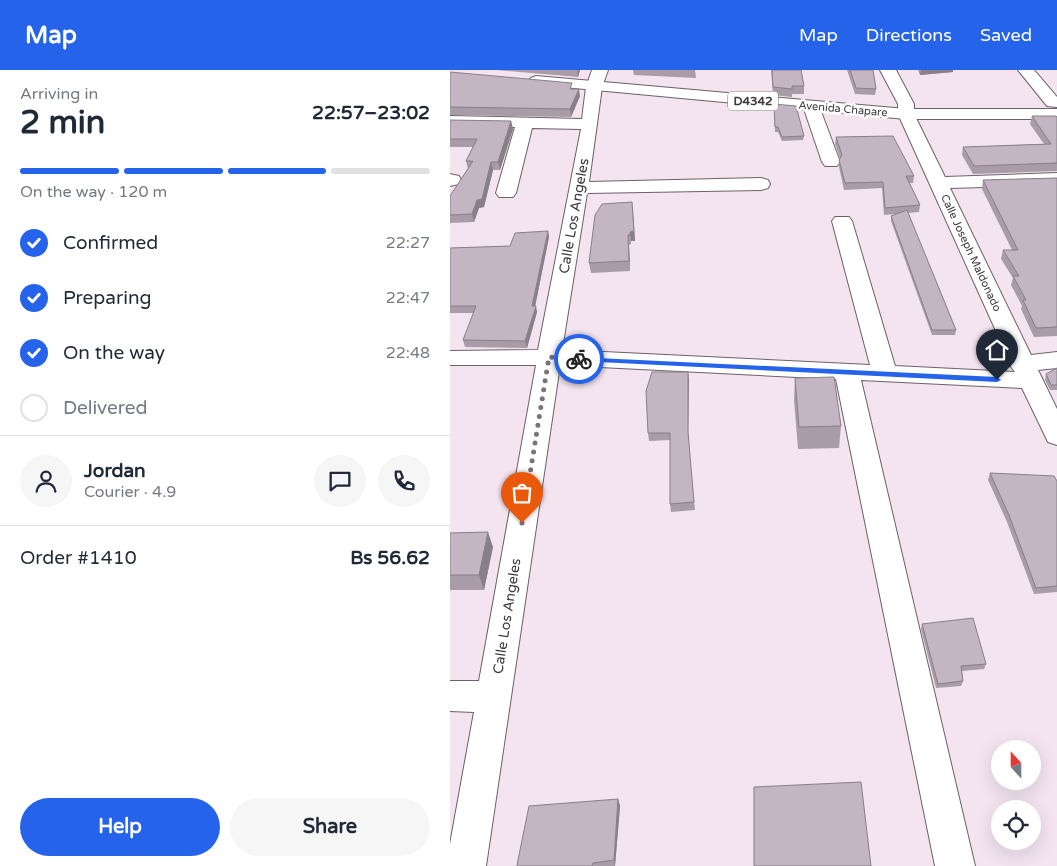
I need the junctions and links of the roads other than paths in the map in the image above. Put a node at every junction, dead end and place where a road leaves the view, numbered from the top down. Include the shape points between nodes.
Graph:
1 (534, 70) edge
2 (888, 70) edge
3 (1026, 70) edge
4 (598, 78) edge
5 (517, 79) edge
6 (811, 106) junction
7 (1056, 107) edge
8 (906, 109) junction
9 (450, 121) edge
10 (525, 122) junction
11 (590, 124) junction
12 (831, 162) dead end
13 (1057, 179) edge
14 (939, 183) junction
15 (761, 184) dead end
16 (579, 188) junction
17 (506, 193) dead end
18 (842, 221) dead end
19 (549, 357) junction
20 (450, 358) edge
21 (1057, 360) edge
22 (847, 372) junction
23 (1026, 372) junction
24 (885, 374) junction
25 (1057, 436) edge
26 (450, 696) edge
27 (494, 697) junction
28 (466, 866) edge
29 (955, 866) edge

1 - 4 street, Avenida Chapare / D4342
2 - 8 street, Calle Joseph Maldonado
3 - 7 street
4 - 5 street, Avenida Chapare / D4342
4 - 6 street, Avenida Chapare / D4342
4 - 8 street, Avenida Chapare / D4342
4 - 11 street, Calle Los Angeles
6 - 8 street, Avenida Chapare / D4342
6 - 12 street
7 - 8 street, Avenida Chapare / D4342
8 - 14 street, Calle Joseph Maldonado
9 - 10 street
10 - 11 street
10 - 17 street
11 - 16 street, Calle Los Angeles
13 - 14 street
14 - 23 street, Calle Joseph Maldonado
15 - 16 street
16 - 19 street, Calle Los Angeles
18 - 24 street
19 - 20 street
19 - 22 street
19 - 27 street, Calle Los Angeles
21 - 23 street
22 - 24 street
22 - 29 street
23 - 24 street
23 - 25 street, Calle Joseph Maldonado
26 - 27 street
27 - 28 street, Calle Los Angeles

